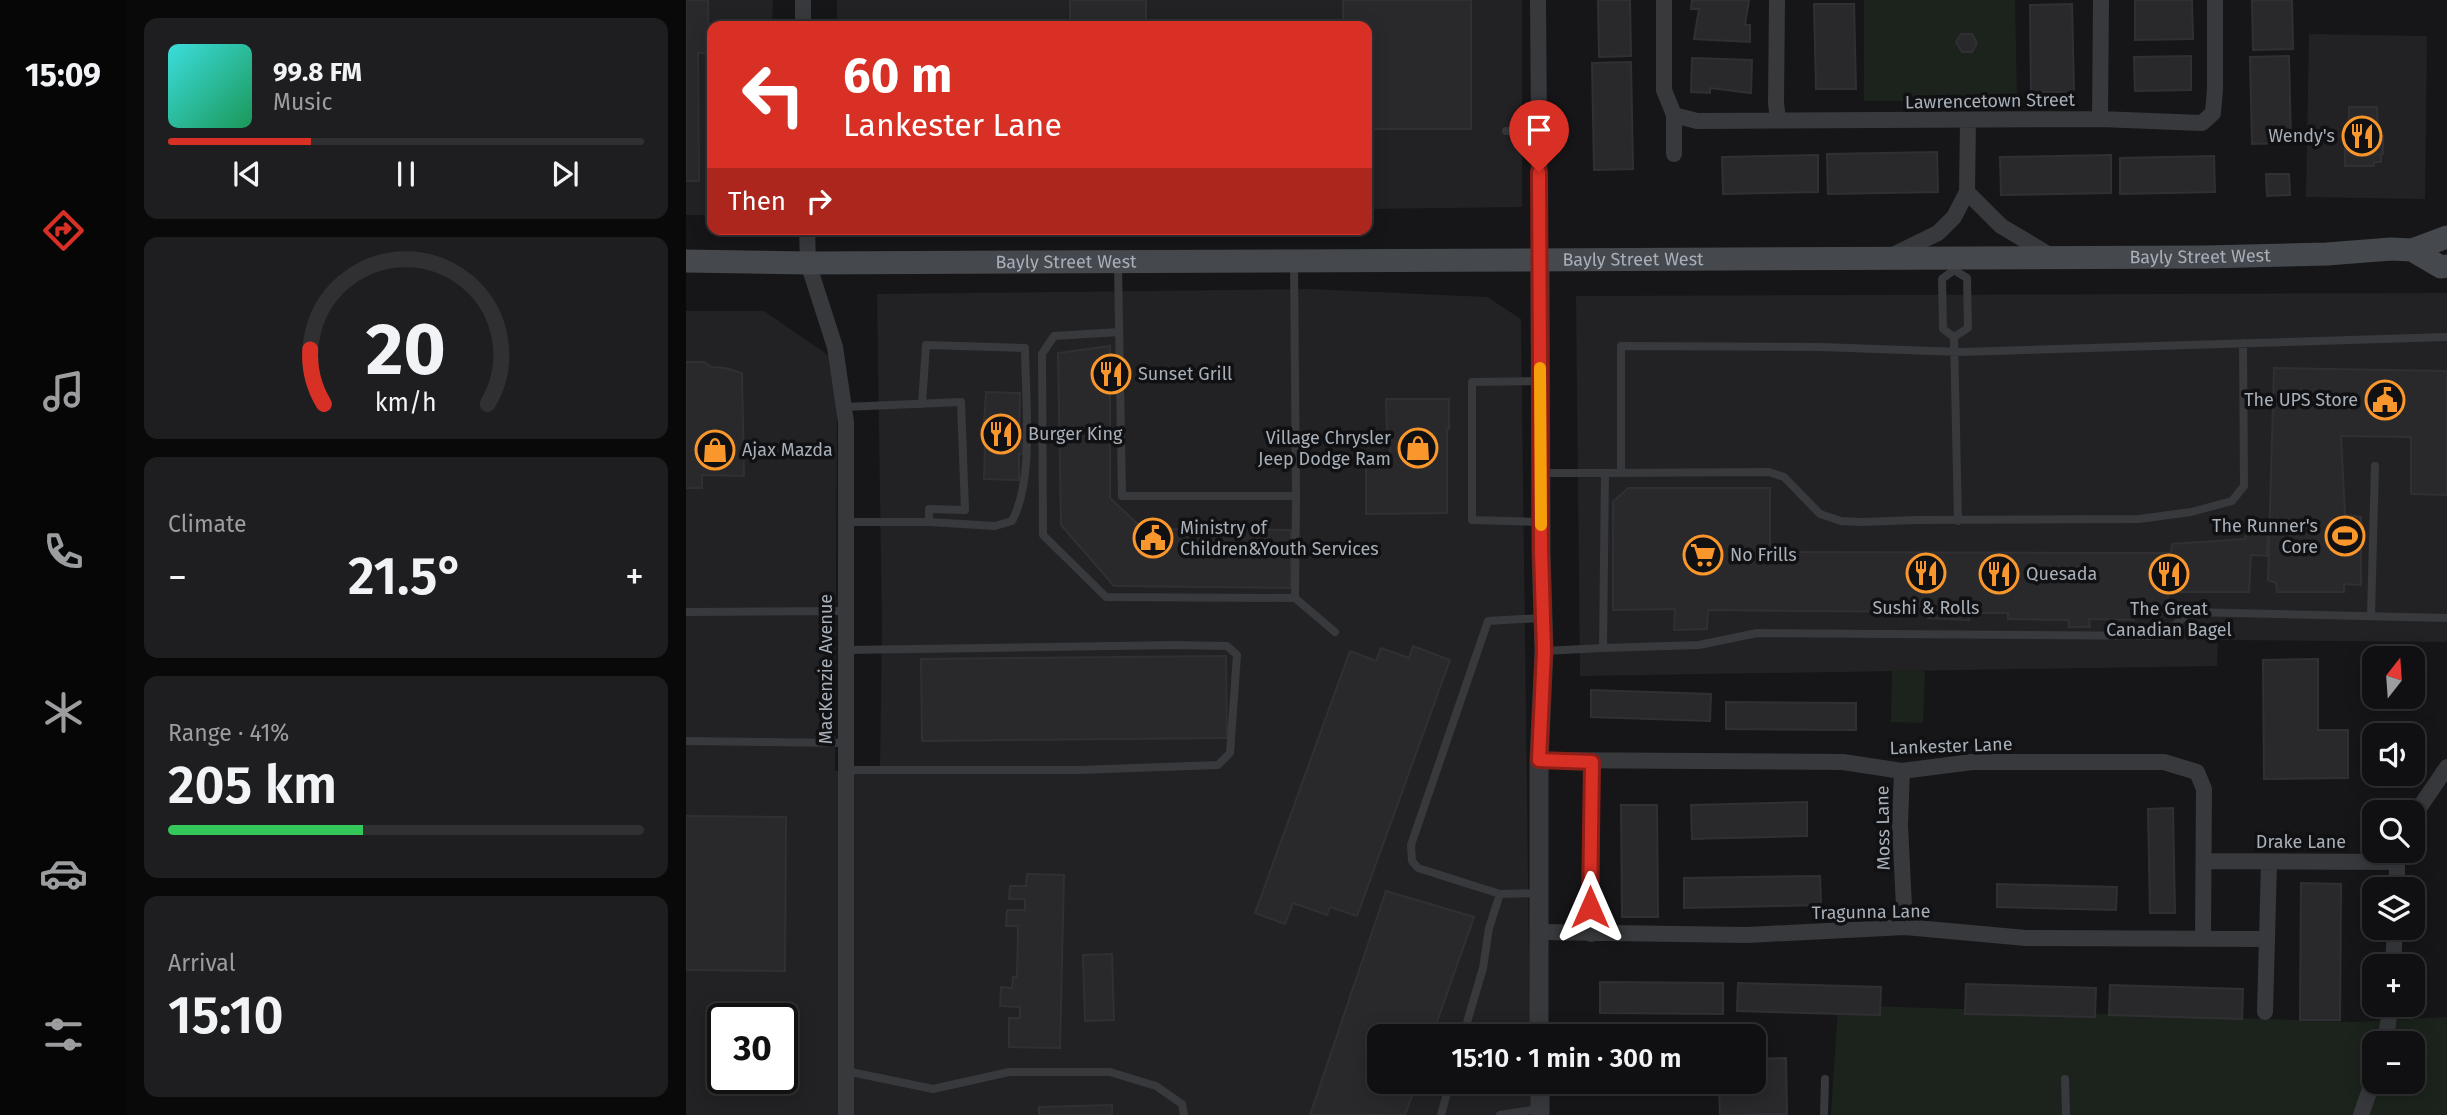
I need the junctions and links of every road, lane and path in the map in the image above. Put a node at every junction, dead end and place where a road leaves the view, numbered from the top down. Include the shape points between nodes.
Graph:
1 (803, 0) edge
2 (1538, 0) edge
3 (1664, 0) edge
4 (1777, 0) edge
5 (2101, 0) edge
6 (2215, 0) edge
7 (803, 21) edge
8 (1674, 115) junction
9 (2099, 119) junction
10 (1778, 120) junction
11 (1968, 120) junction
12 (1539, 130) junction
13 (1506, 131) dead end
14 (1674, 154) dead end
15 (1967, 192) junction
16 (807, 235) edge
17 (2446, 237) edge
18 (2412, 250) junction
19 (1889, 257) junction
20 (2053, 257) junction
21 (1539, 260) junction
22 (686, 261) edge
23 (1294, 261) junction
24 (1118, 262) junction
25 (808, 263) junction
26 (1954, 264) junction
27 (2447, 266) edge
28 (1119, 332) junction
29 (1954, 337) junction
30 (2447, 337) edge
31 (2243, 343) junction
32 (1955, 352) junction
33 (1540, 381) junction
34 (922, 404) junction
35 (844, 407) junction
36 (2375, 466) dead end
37 (1605, 472) junction
38 (1621, 472) junction
39 (1540, 473) junction
40 (1296, 496) junction
41 (1958, 521) junction
42 (846, 522) junction
43 (929, 522) junction
44 (1541, 522) junction
45 (1295, 597) junction
46 (846, 611) junction
47 (686, 612) edge
48 (2371, 615) junction
49 (1543, 618) junction
50 (2447, 618) edge
51 (1335, 632) dead end
52 (1603, 648) junction
53 (846, 650) junction
54 (1544, 651) junction
55 (686, 741) edge
56 (846, 743) junction
57 (1539, 760) junction
58 (1592, 762) junction
59 (2447, 767) edge
60 (845, 770) junction
61 (1902, 771) junction
62 (2425, 800) edge
63 (2362, 858) edge
64 (2204, 861) junction
65 (2269, 862) junction
66 (1539, 893) junction
67 (1500, 894) junction
68 (1905, 927) junction
69 (1540, 932) junction
70 (1591, 934) junction
71 (2203, 937) junction
72 (2267, 939) junction
73 (2265, 1012) dead end
74 (1467, 1024) edge
75 (1539, 1024) edge
76 (846, 1071) junction
77 (1825, 1079) dead end
78 (2066, 1079) dead end
79 (1447, 1094) edge
80 (1539, 1094) edge
81 (2368, 1094) edge
82 (1540, 1112) edge
83 (846, 1115) edge
84 (1184, 1115) edge
85 (1441, 1115) edge
86 (1500, 1115) edge
87 (1824, 1115) edge
88 (2066, 1115) edge
89 (2361, 1115) edge

1 - 7 street
2 - 12 street
3 - 8 street via 1664,90
4 - 10 street
5 - 9 street
6 - 9 street, Lawrencetown Street via 2213,113 2202,123
8 - 10 street, Lawrencetown Street via 1696,121
8 - 14 street
9 - 11 street, Lawrencetown Street
10 - 11 street, Lawrencetown Street
11 - 15 street
12 - 13 lane
12 - 21 street
15 - 19 street via 1954,217 1938,233
15 - 20 street via 2001,226
16 - 25 street, MacKenzie Avenue
17 - 18 main road, Bayly Street West
18 - 20 main road, Bayly Street West
18 - 27 main road, Bayly Street West
19 - 21 main road, Bayly Street West
19 - 26 main road, Bayly Street West
20 - 26 main road, Bayly Street West
21 - 23 main road, Bayly Street West
21 - 33 street
22 - 25 main road, Bayly Street West
23 - 24 main road, Bayly Street West
23 - 40 lane
24 - 25 main road, Bayly Street West
24 - 28 lane
25 - 35 street, MacKenzie Avenue via 835,347
26 - 29 lane via 1941,279 1943,329
26 - 29 lane via 1968,278 1968,328
28 - 40 lane via 1122,496
28 - 45 lane via 1054,336 1042,354 1043,535 1106,597
29 - 32 lane
30 - 31 lane
31 - 32 lane
31 - 41 lane via 2244,486 2232,501 2139,519
32 - 38 lane via 1621,346
32 - 41 lane
33 - 39 street
33 - 44 lane via 1472,382 1472,520
34 - 35 lane
34 - 43 lane via 961,402 965,510 929,509
34 - 43 lane via 926,345 1025,348 1026,454 1013,521 995,526
35 - 42 street, MacKenzie Avenue
36 - 48 lane
37 - 38 lane
37 - 39 lane
37 - 52 lane
38 - 41 lane via 1769,472 1784,477 1820,514 1841,521
39 - 44 street
40 - 45 lane
42 - 43 lane
42 - 46 street, MacKenzie Avenue
44 - 49 street
45 - 51 lane
46 - 47 lane
46 - 53 street, MacKenzie Avenue
48 - 50 lane
48 - 52 lane via 2190,612 2162,636 1757,633 1699,645
49 - 54 street
49 - 67 lane via 1488,621 1411,845 1412,861 1418,868
52 - 54 lane
53 - 56 street, MacKenzie Avenue
53 - 60 lane via 1176,645 1227,646 1237,655 1230,753 1218,765
54 - 57 street
55 - 56 lane
56 - 60 street, MacKenzie Avenue
57 - 58 street, Lankester Lane
57 - 66 street
58 - 61 street, Lankester Lane via 1843,762
58 - 70 street
59 - 62 street
60 - 76 street, MacKenzie Avenue
61 - 64 street, Lankester Lane via 1972,762 2165,762 2197,772 2204,789
61 - 68 street, Moss Lane
63 - 65 street, Drake Lane
64 - 65 street, Drake Lane
64 - 71 street, Lankester Lane
65 - 72 street
66 - 67 lane
66 - 69 street
67 - 74 lane
68 - 70 street, Tragunna Lane via 1747,935
68 - 71 street, Tragunna Lane via 2026,938
69 - 70 street, Tragunna Lane
69 - 75 street
71 - 72 street, Tragunna Lane
72 - 73 street
76 - 83 street, MacKenzie Avenue
76 - 84 lane via 933,1089 1009,1072 1110,1072 1156,1086 1182,1104
77 - 87 lane
78 - 88 lane
79 - 85 lane
80 - 82 street
81 - 89 street
82 - 86 lane

